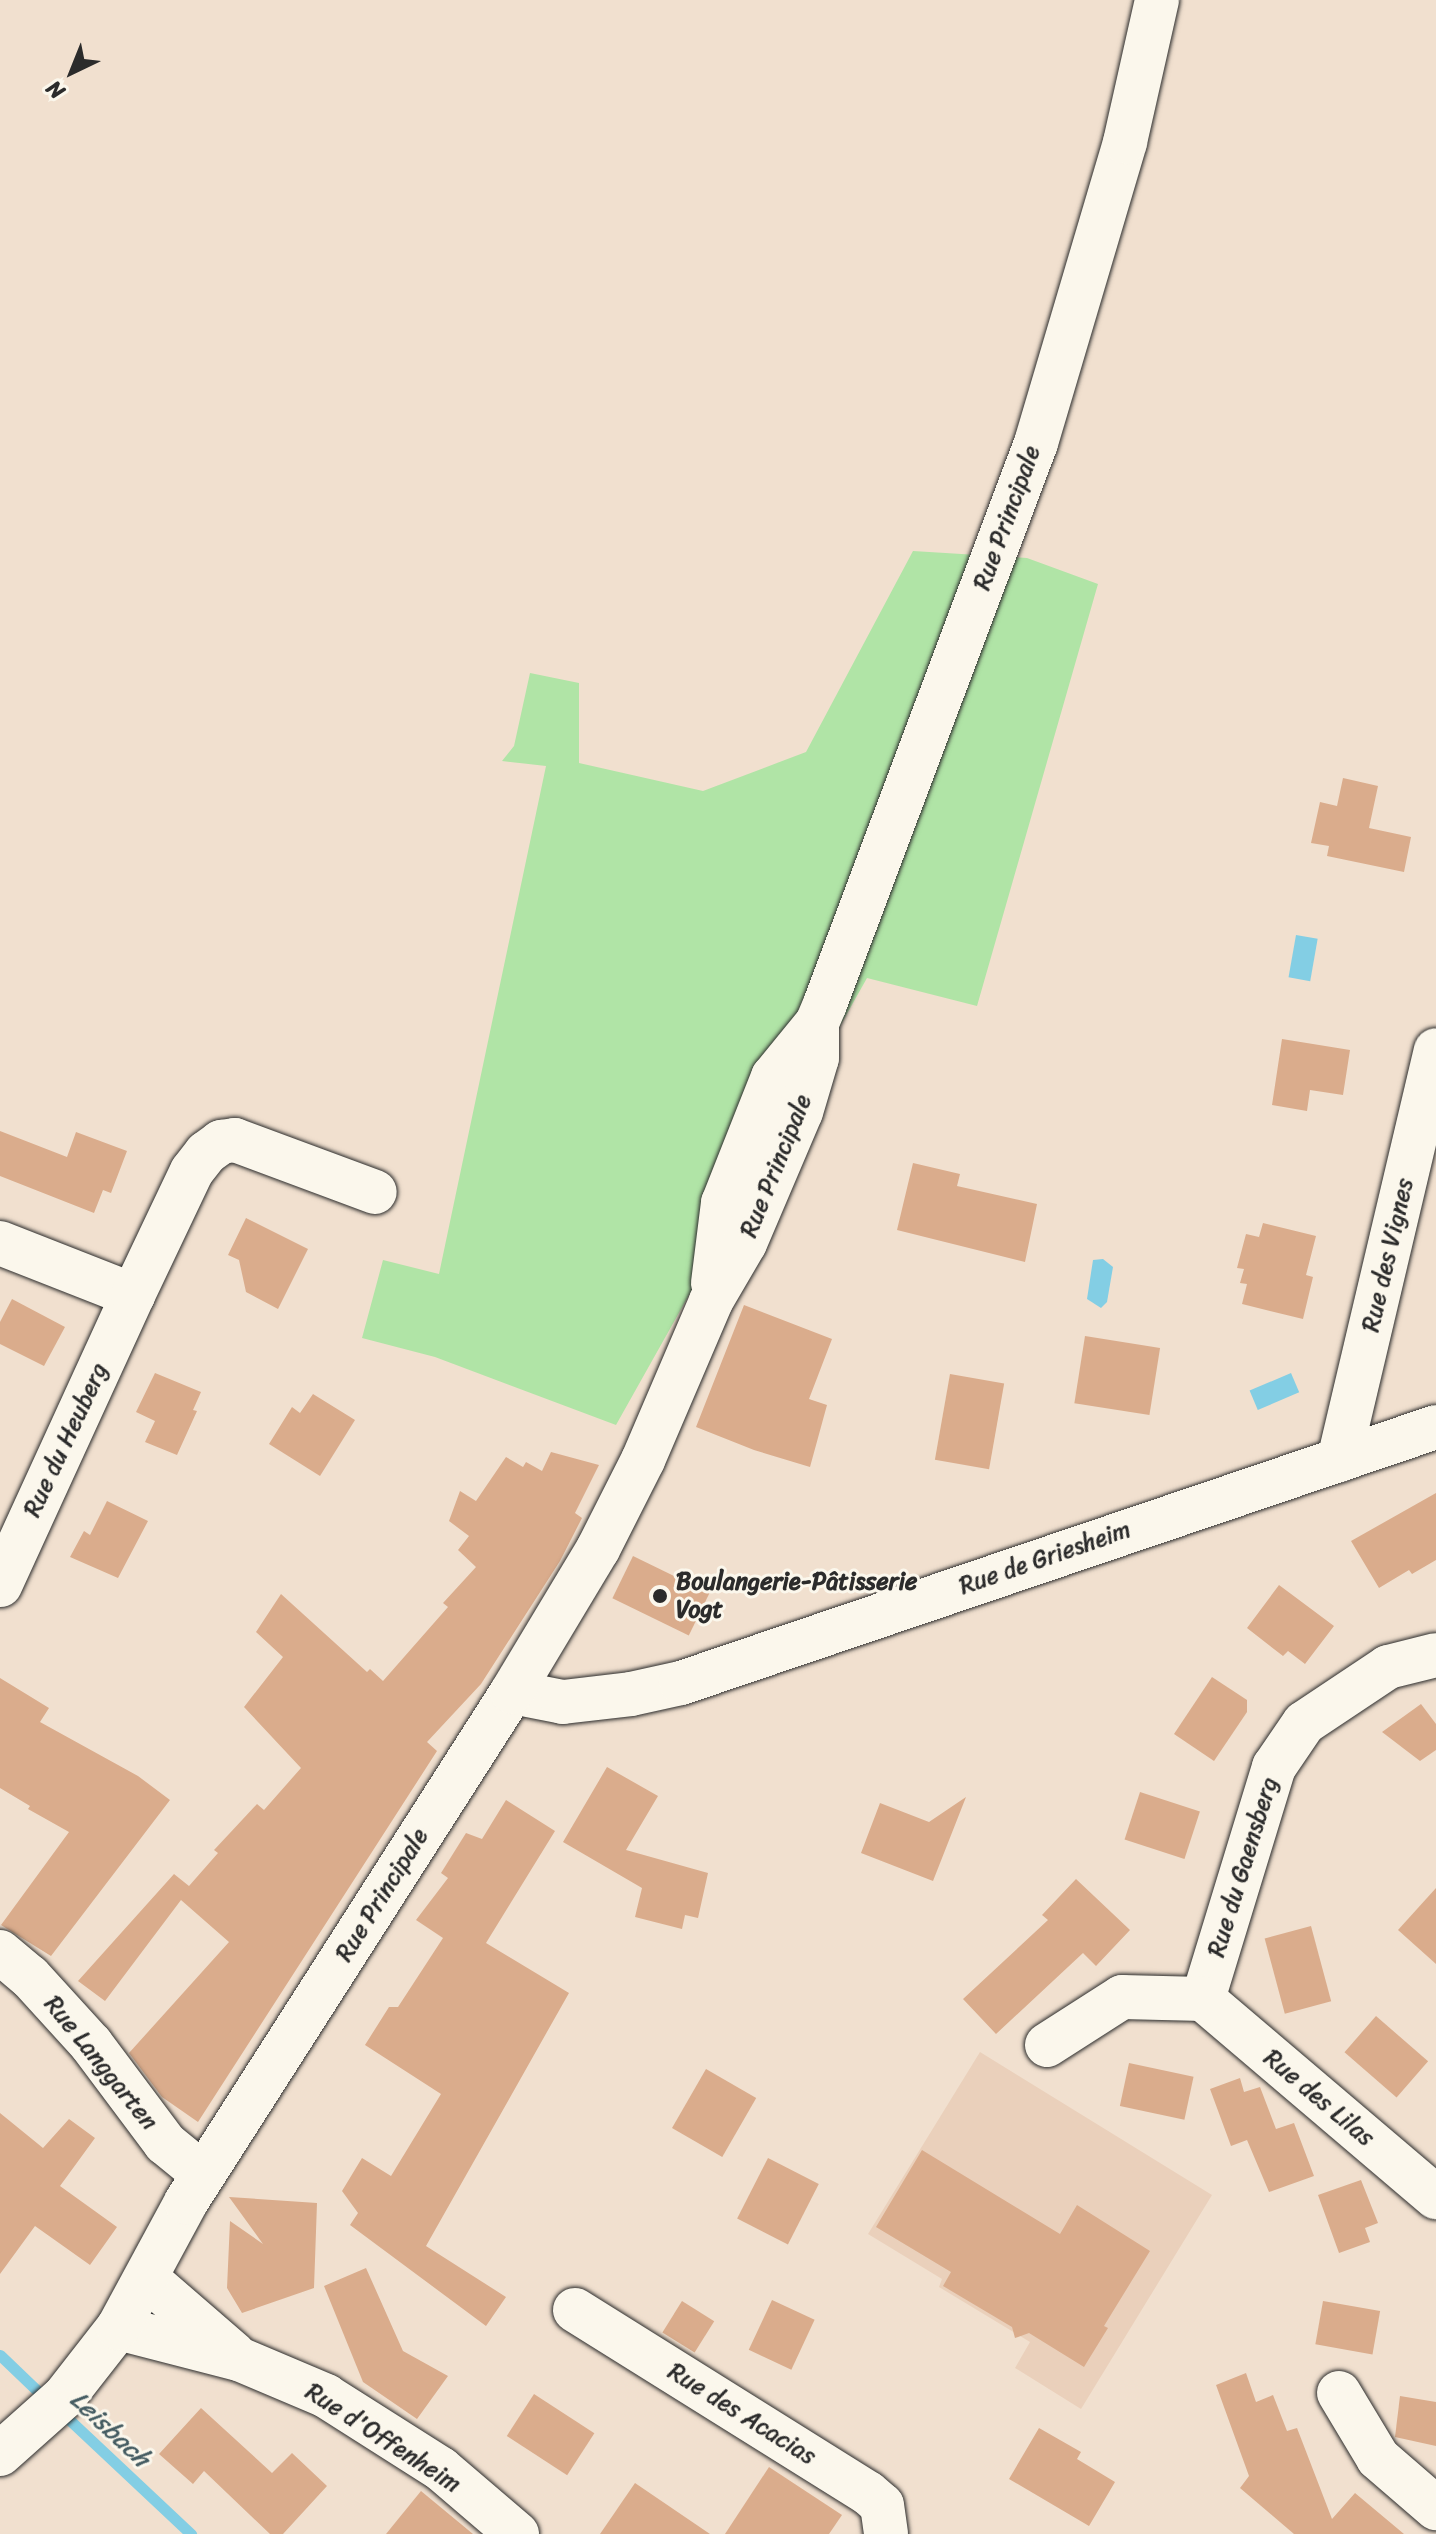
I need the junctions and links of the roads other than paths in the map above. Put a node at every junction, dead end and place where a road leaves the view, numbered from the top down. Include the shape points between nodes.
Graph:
1 (1157, 0) edge
2 (1436, 1050) edge
3 (375, 1192) dead end
4 (0, 1243) edge
5 (133, 1295) junction
6 (1436, 1427) edge
7 (1339, 1460) junction
8 (0, 1585) edge
9 (1436, 1655) edge
10 (512, 1692) junction
11 (0, 1952) edge
12 (1203, 1999) junction
13 (1047, 2045) dead end
14 (203, 2174) junction
15 (1436, 2197) edge
16 (146, 2278) junction
17 (575, 2310) dead end
18 (118, 2328) junction
19 (239, 2359) junction
20 (1339, 2393) dead end
21 (0, 2454) edge
22 (1436, 2508) edge
23 (517, 2534) edge
24 (886, 2534) edge

1 - 10 street, Rue Principale via 1125,142 1036,443 817,1023 773,1077 729,1189 711,1301 643,1460 598,1549
2 - 7 street, Rue des Vignes
3 - 5 street, Rue du Heuberg via 235,1140 221,1142 192,1171
4 - 5 street
5 - 8 street, Rue du Heuberg
6 - 7 street, Rue de Griesheim
7 - 10 street, Rue de Griesheim via 681,1683 563,1702
9 - 12 street, Rue du Gaensberg via 1388,1667 1304,1723 1274,1767
10 - 14 street, Rue Principale
11 - 14 street, Rue Langgarten via 91,2044 165,2143
12 - 13 street via 1122,1997
12 - 15 street, Rue des Lilas
14 - 16 street, Rue Principale
16 - 18 street, Rue Principale
16 - 19 street, Rue d'Offenheim
17 - 24 street, Rue des Acacias via 868,2493 882,2505
18 - 19 street, Rue d'Offenheim
18 - 21 street, Rue Principale via 52,2407
19 - 23 street, Rue d'Offenheim via 339,2404 441,2469
20 - 22 street via 1378,2458

